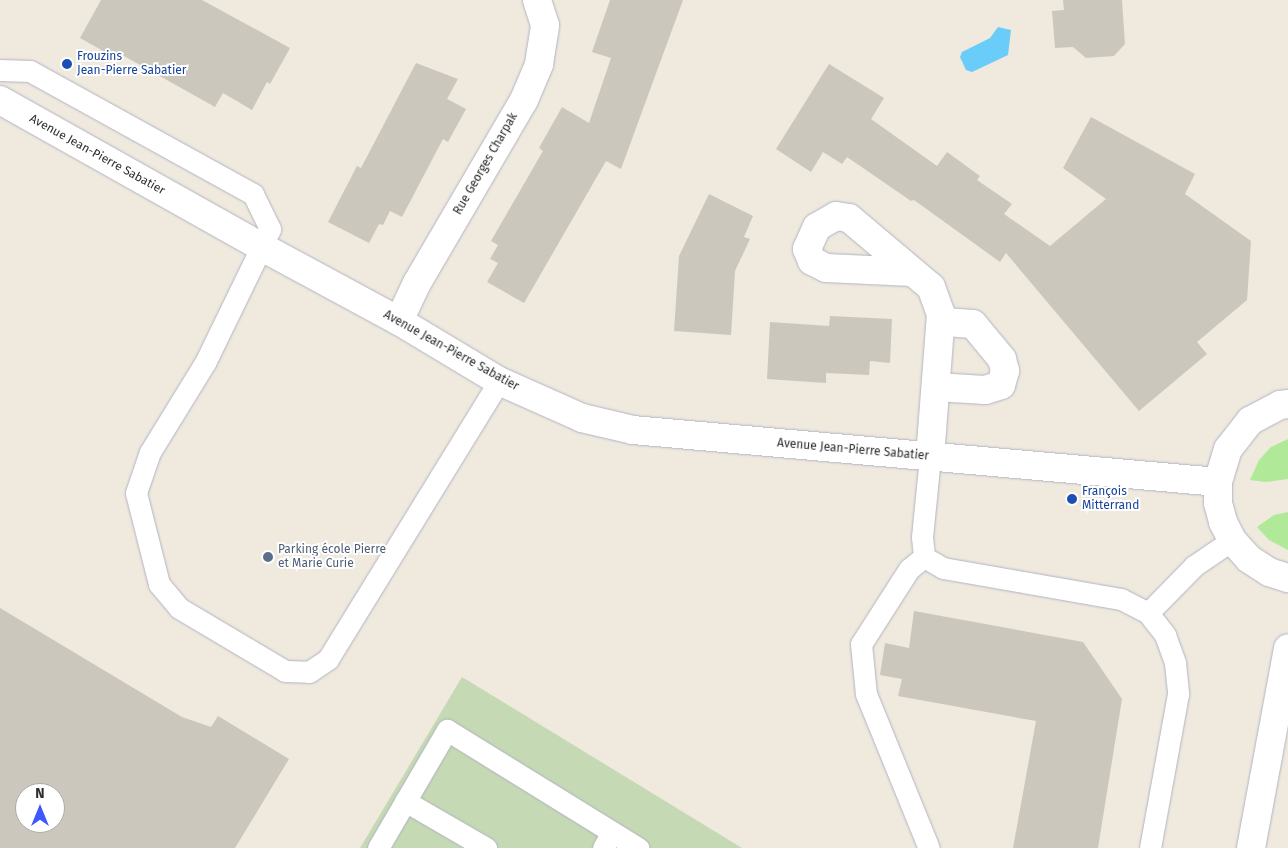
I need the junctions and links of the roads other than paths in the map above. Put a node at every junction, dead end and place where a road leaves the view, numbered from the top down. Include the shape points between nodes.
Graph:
1 (537, 0) edge
2 (0, 70) edge
3 (0, 100) edge
4 (262, 247) junction
5 (912, 272) dead end
6 (399, 321) junction
7 (941, 322) junction
8 (499, 381) junction
9 (936, 387) junction
10 (1288, 404) edge
11 (930, 457) junction
12 (1218, 482) junction
13 (1232, 540) junction
14 (924, 557) junction
15 (1288, 578) edge
16 (1148, 613) junction
17 (1288, 648) edge
18 (405, 801) junction
19 (607, 840) edge
20 (378, 848) edge
21 (486, 848) edge
22 (638, 848) edge
23 (929, 848) edge
24 (1150, 848) edge
25 (1251, 848) edge

1 - 6 street, Rue Georges Charpak via 545,26 539,64 524,100 417,283
2 - 4 lane via 30,71 253,194 270,228
3 - 4 street, Avenue Jean-Pierre Sabatier
4 - 6 street, Avenue Jean-Pierre Sabatier
4 - 8 lane via 206,360 150,452 136,493 159,584 179,608 285,671 309,672 328,659
5 - 7 street via 931,288
6 - 8 street, Avenue Jean-Pierre Sabatier
7 - 9 street
7 - 9 street via 972,324 1002,359 1005,371 1001,385 985,390
8 - 11 street, Avenue Jean-Pierre Sabatier via 582,418 633,430
9 - 11 street
10 - 12 street via 1280,405 1250,422 1228,449
11 - 12 street, Avenue Jean-Pierre Sabatier
11 - 14 lane via 922,537
12 - 13 street via 1218,503
13 - 15 street via 1248,559 1268,572
13 - 16 lane via 1194,566
14 - 16 lane via 943,568 1121,599
14 - 23 lane via 909,569 861,644 866,694
16 - 24 lane via 1165,635 1175,663 1178,694
17 - 25 street
18 - 19 lane via 447,730
18 - 20 lane
18 - 21 lane
19 - 22 lane

